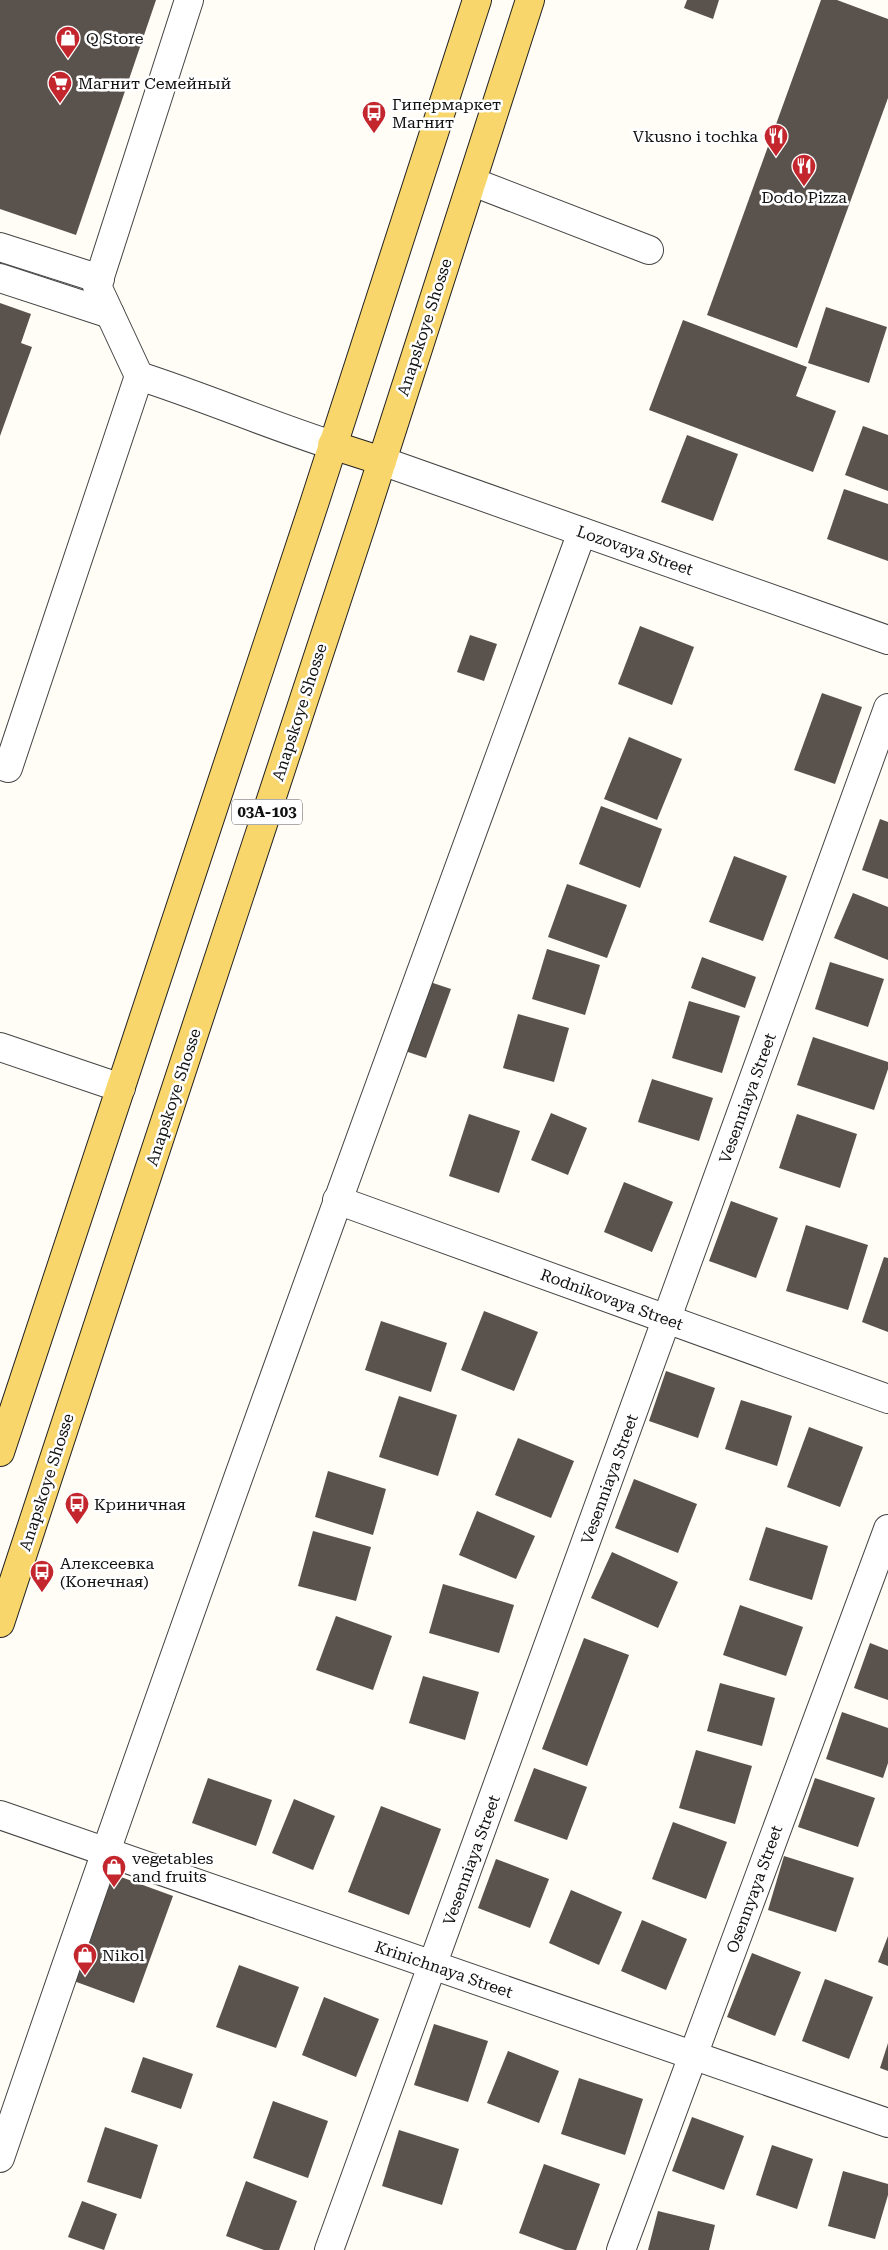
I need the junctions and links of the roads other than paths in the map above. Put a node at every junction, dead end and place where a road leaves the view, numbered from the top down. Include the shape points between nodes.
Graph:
1 (189, 0) edge
2 (477, 0) edge
3 (530, 0) edge
4 (472, 182) junction
5 (0, 246) edge
6 (649, 250) dead end
7 (0, 278) edge
8 (100, 279) junction
9 (110, 314) junction
10 (139, 376) junction
11 (332, 445) junction
12 (382, 461) junction
13 (582, 532) junction
14 (888, 640) edge
15 (888, 708) edge
16 (0, 765) edge
17 (1, 1052) edge
18 (121, 1088) junction
19 (337, 1200) junction
20 (667, 1319) junction
21 (888, 1399) edge
22 (0, 1452) edge
23 (888, 1529) edge
24 (0, 1623) edge
25 (0, 1815) edge
26 (104, 1852) junction
27 (433, 1965) junction
28 (692, 2055) junction
29 (888, 2123) edge
30 (0, 2158) edge
31 (329, 2250) edge
32 (621, 2250) edge

1 - 8 street
2 - 11 main road, 03А-103
3 - 4 main road, Anapskoye Shosse / 03А-103
4 - 6 street
4 - 12 main road, Anapskoye Shosse / 03А-103
5 - 8 street
7 - 9 street
8 - 9 street via 97,286
9 - 10 street
10 - 11 street
10 - 16 street via 8,768
11 - 12 main road
11 - 18 main road, 03А-103
12 - 13 street, Lozovaya Street
12 - 24 main road, Anapskoye Shosse / 03А-103
13 - 14 street, Lozovaya Street
13 - 19 street
15 - 20 street, Vesenniaya Street
17 - 18 street
18 - 22 main road, 03А-103
19 - 20 street, Rodnikovaya Street
19 - 26 street
20 - 21 street, Rodnikovaya Street
20 - 27 street, Vesenniaya Street
23 - 28 street, Osennyaya Street
25 - 26 street, Krinichnaya Street
26 - 27 street, Krinichnaya Street
26 - 30 street
27 - 28 street, Krinichnaya Street
27 - 31 street, Vesenniaya Street
28 - 29 street, Krinichnaya Street
28 - 32 street, Osennyaya Street

